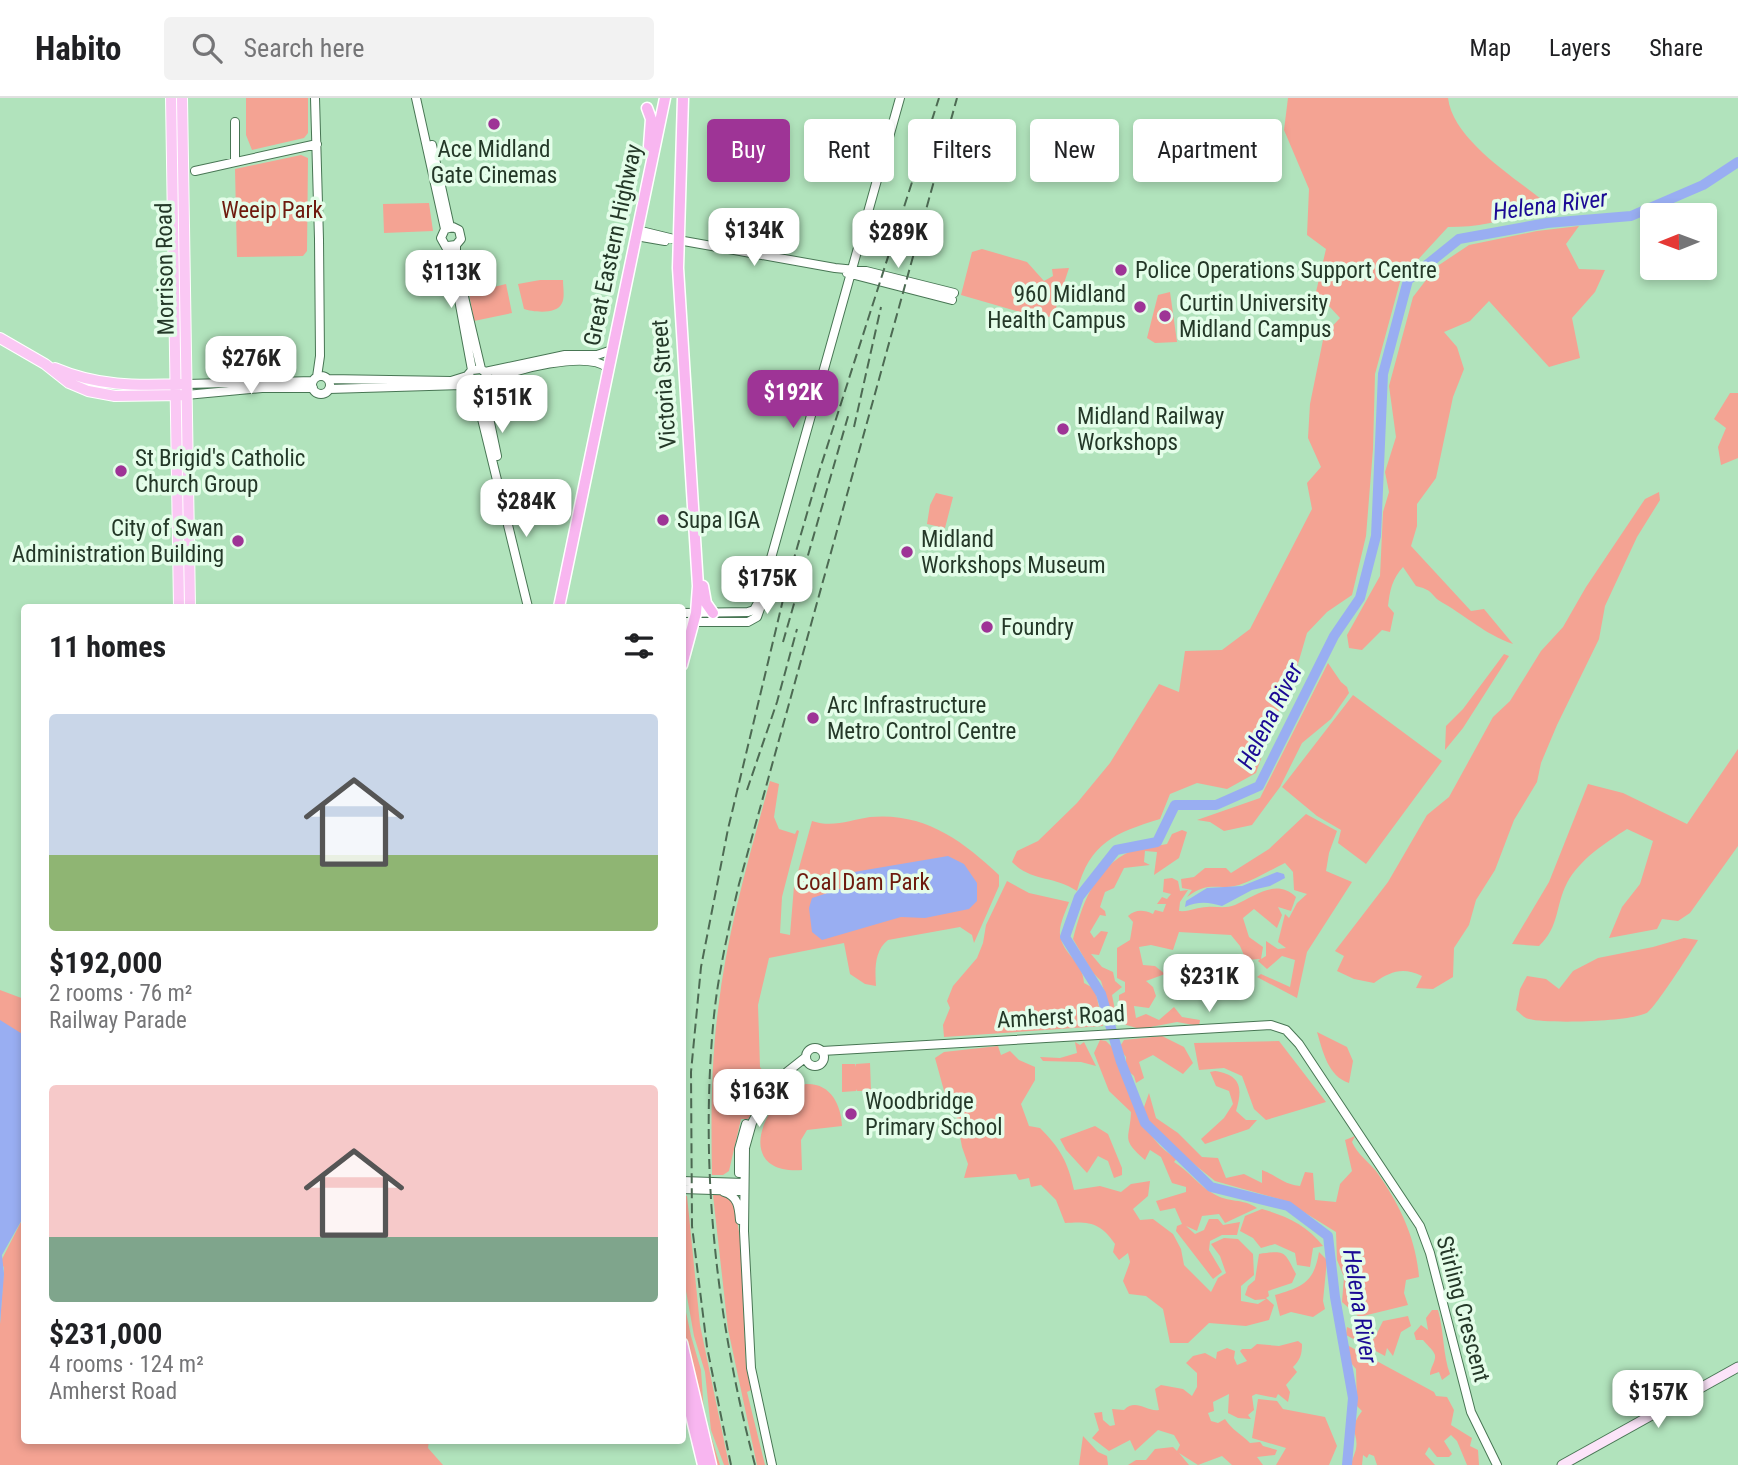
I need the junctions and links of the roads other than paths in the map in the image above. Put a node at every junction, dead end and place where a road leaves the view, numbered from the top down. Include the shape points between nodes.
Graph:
1 (171, 98) edge
2 (182, 98) edge
3 (315, 98) edge
4 (419, 98) edge
5 (665, 98) edge
6 (684, 98) edge
7 (900, 98) edge
8 (647, 108) dead end
9 (235, 122) dead end
10 (317, 144) junction
11 (235, 162) junction
12 (652, 162) junction
13 (195, 171) dead end
14 (447, 228) junction
15 (637, 233) junction
16 (678, 240) junction
17 (452, 245) junction
18 (853, 272) junction
19 (953, 296) dead end
20 (0, 338) edge
21 (612, 350) junction
22 (608, 368) junction
23 (477, 379) junction
24 (320, 381) junction
25 (329, 389) junction
26 (181, 390) junction
27 (698, 566) junction
28 (179, 604) edge
29 (190, 604) edge
30 (525, 604) edge
31 (560, 604) edge
32 (713, 613) junction
33 (748, 617) junction
34 (691, 619) edge
35 (686, 644) edge
36 (1286, 1030) joint
37 (823, 1055) junction
38 (809, 1061) junction
39 (768, 1093) junction
40 (738, 1160) junction
41 (717, 1186) junction
42 (686, 1187) edge
43 (742, 1187) junction
44 (740, 1220) junction
45 (744, 1231) junction
46 (686, 1360) edge
47 (1738, 1367) edge
48 (686, 1395) edge
49 (703, 1465) edge
50 (711, 1465) edge
51 (772, 1465) edge
52 (1497, 1465) edge
53 (1562, 1465) edge

1 - 26 main road, Morrison Road
2 - 26 main road, Morrison Road
3 - 10 street
4 - 14 street
5 - 12 highway, Great Eastern Highway
6 - 16 highway, Victoria Street
7 - 18 street
8 - 12 highway
9 - 11 street
10 - 11 street
10 - 24 street
11 - 13 street
12 - 15 highway, Great Eastern Highway
14 - 17 street via 441,238
14 - 17 street via 460,233 461,239
15 - 16 street
15 - 21 highway, Great Eastern Highway
16 - 18 street
16 - 27 highway, Victoria Street
17 - 23 street
18 - 19 street
18 - 33 street via 758,615
20 - 26 main road via 81,379
21 - 22 highway, Great Eastern Highway
21 - 23 street via 565,355
22 - 23 street via 594,360 571,360
22 - 31 highway, Great Eastern Highway
23 - 24 street
23 - 25 street
23 - 30 street
24 - 25 street
24 - 25 street via 321,394
24 - 26 street
26 - 28 main road, Morrison Road
26 - 29 main road, Morrison Road
27 - 32 highway via 706,603
27 - 34 highway, Victoria Street
32 - 33 street
32 - 34 street
33 - 34 street
34 - 35 highway, Victoria Street
36 - 37 street, Amherst Road via 1271,1025 837,1048
36 - 52 street, Stirling Crescent via 1420,1226 1468,1403
37 - 38 street via 819,1065
37 - 38 street via 812,1048
38 - 39 street via 787,1072
39 - 40 street via 746,1124
39 - 43 street via 748,1133
40 - 41 street via 733,1178
40 - 43 street
41 - 42 street
41 - 43 street
41 - 44 street via 733,1196
43 - 44 street
43 - 45 street
44 - 45 street
45 - 51 street via 751,1368
46 - 50 highway
47 - 53 main road
48 - 49 highway

